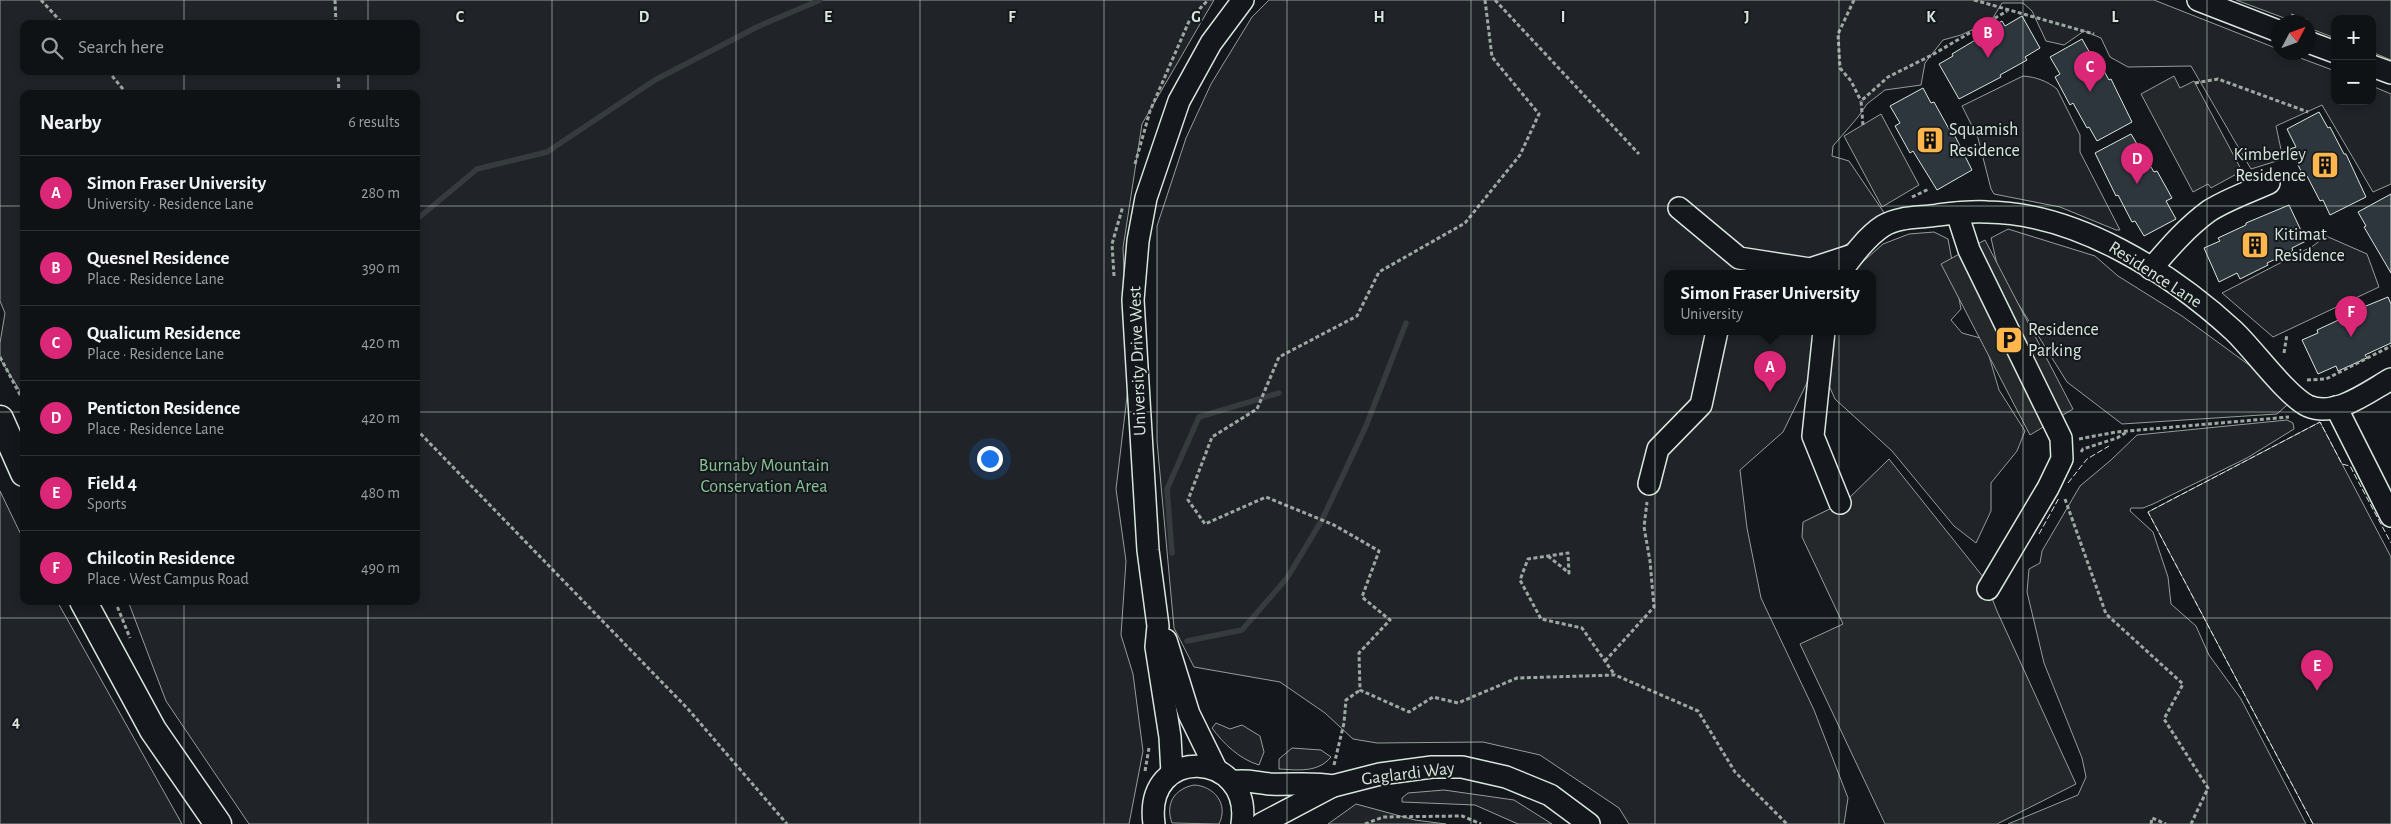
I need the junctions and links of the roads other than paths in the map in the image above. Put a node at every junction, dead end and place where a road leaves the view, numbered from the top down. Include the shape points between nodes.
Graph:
1 (1243, 0) edge
2 (2198, 0) edge
3 (2271, 19) edge
4 (2316, 36) edge
5 (2331, 49) edge
6 (2376, 67) edge
7 (2391, 73) edge
8 (2270, 183) dead end
9 (1679, 208) dead end
10 (1957, 213) junction
11 (1853, 255) junction
12 (1754, 267) edge
13 (2151, 269) junction
14 (1842, 270) edge
15 (1716, 335) edge
16 (1824, 335) edge
17 (2391, 379) edge
18 (2336, 408) junction
19 (0, 420) edge
20 (20, 464) edge
21 (1649, 484) road end
22 (1840, 503) dead end
23 (2391, 516) edge
24 (1988, 589) dead end
25 (85, 605) edge
26 (1158, 626) junction
27 (1172, 773) junction
28 (1224, 776) junction
29 (1334, 776) junction
30 (218, 824) edge
31 (1154, 824) edge
32 (1242, 824) edge
33 (1261, 824) edge
34 (1293, 824) edge
35 (1589, 824) edge

1 - 26 street, University Drive West via 1211,43 1179,100 1146,198 1138,241 1132,300 1148,550
2 - 3 street
4 - 5 street
6 - 7 street
8 - 13 street via 2208,212 2176,240
9 - 12 street
10 - 11 street, Residence Lane via 1903,219 1883,226
10 - 13 street, Residence Lane via 1988,212 2061,224 2123,252
10 - 24 street via 1969,250 2061,438 2062,459 2048,488
11 - 12 street via 1810,269
11 - 14 street, Residence Lane
13 - 18 street, Residence Lane via 2234,331 2301,401 2321,410
15 - 21 street via 1702,405 1658,449
16 - 22 street via 1813,436
17 - 18 street
18 - 23 street
19 - 20 main road
25 - 30 main road via 153,730
26 - 27 street, University Drive West via 1156,647 1170,737
26 - 28 street, University Drive West via 1169,647 1189,714
27 - 28 street, Gaglardi Way via 1194,765
27 - 31 street via 1155,796
28 - 29 street, Gaglardi Way via 1270,784 1314,782
28 - 32 street, University Drive West via 1240,795
29 - 33 street, Gaglardi Way
29 - 34 street
29 - 35 street, Gaglardi Way via 1462,767 1506,777 1550,795

